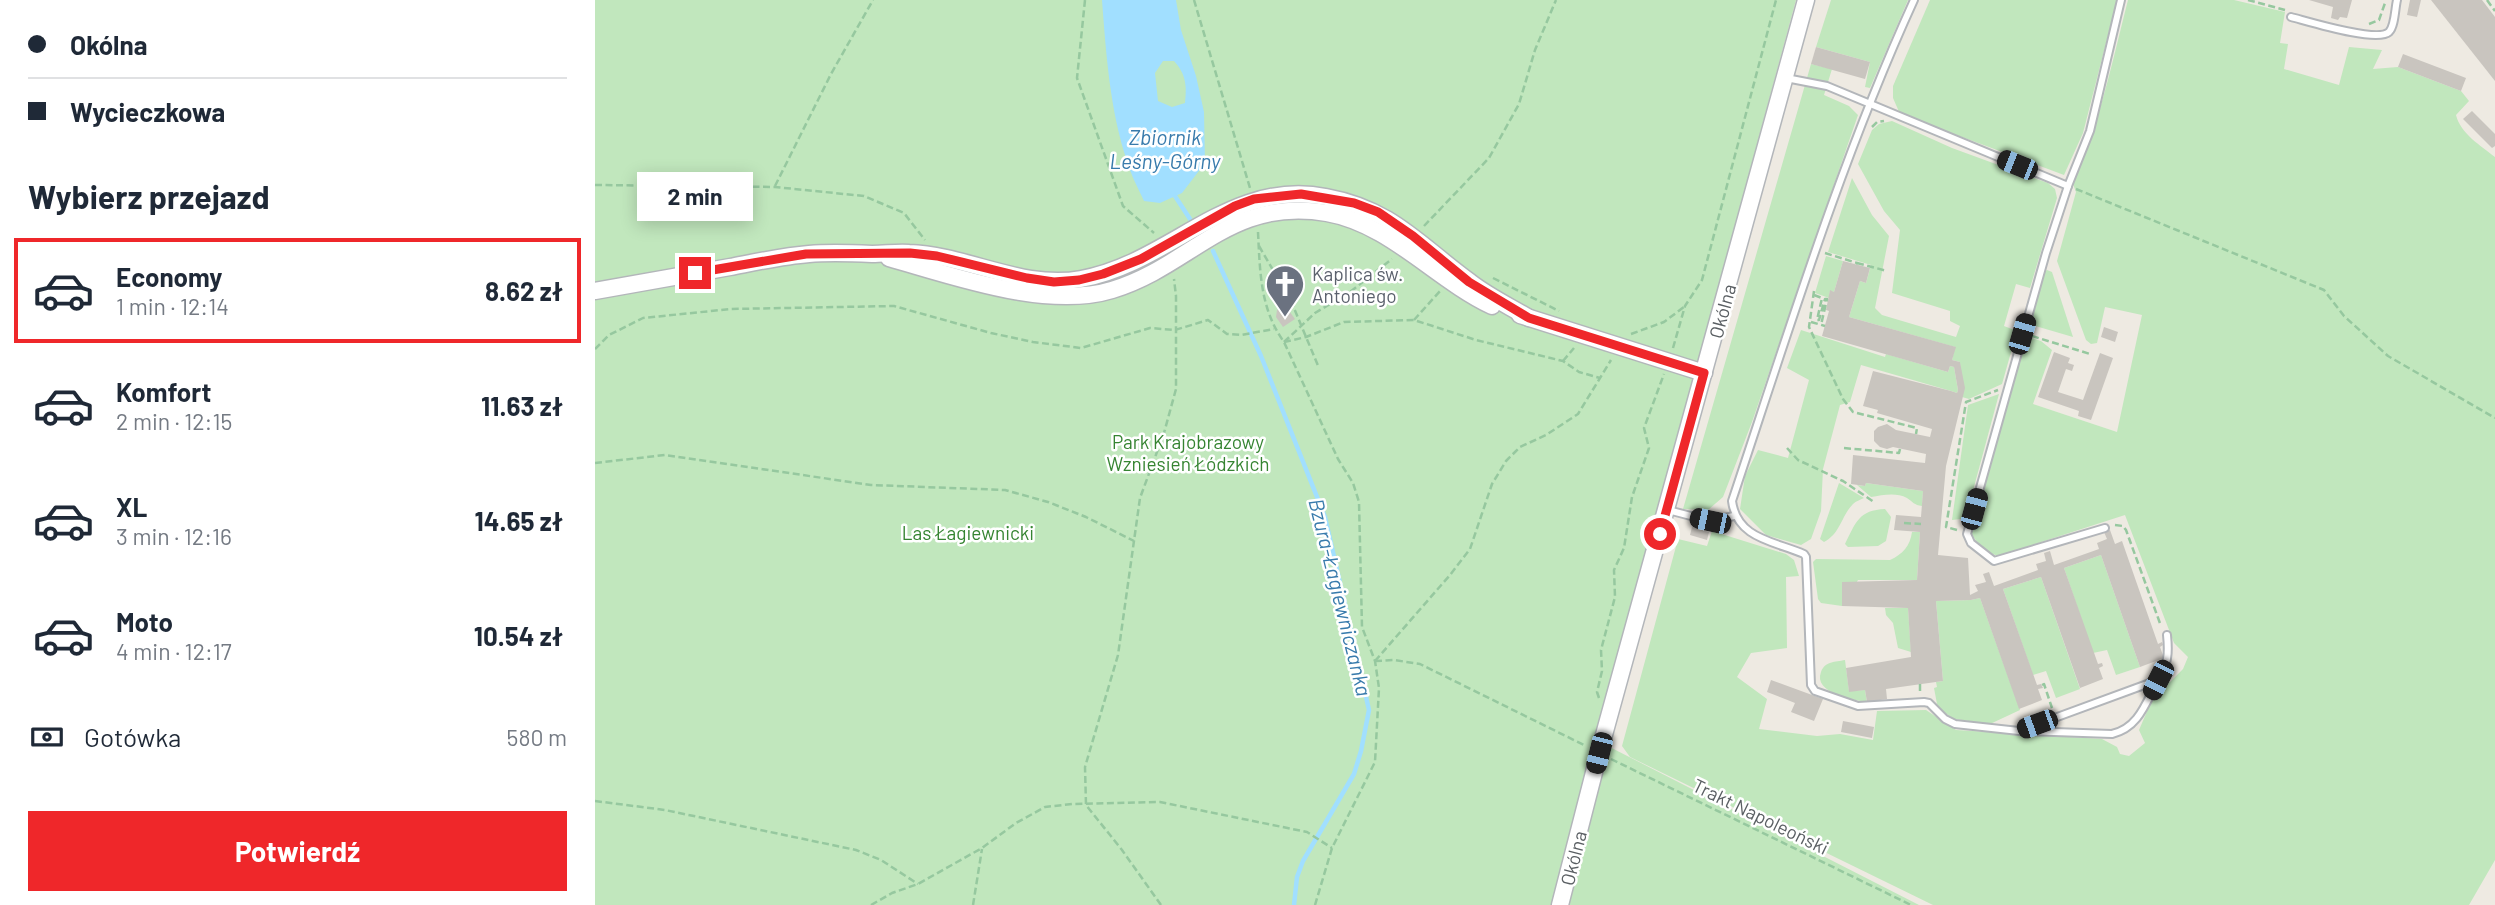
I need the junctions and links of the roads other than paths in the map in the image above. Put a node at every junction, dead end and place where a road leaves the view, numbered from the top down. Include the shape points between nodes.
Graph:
1 (1806, 0) edge
2 (1915, 0) edge
3 (2121, 0) edge
4 (2396, 0) edge
5 (2291, 17) road end
6 (1785, 78) junction
7 (1870, 105) junction
8 (2068, 186) junction
9 (1169, 253) junction
10 (874, 254) junction
11 (595, 291) edge
12 (1704, 373) junction
13 (1667, 509) junction
14 (1734, 516) junction
15 (2105, 528) road end
16 (2167, 635) road end
17 (2158, 680) junction
18 (2019, 731) junction
19 (1560, 905) edge

1 - 6 street, Okólna
2 - 7 lane
3 - 8 lane via 2090,131
4 - 5 lane via 2391,28 2384,34 2365,35
6 - 7 lane via 1827,86
6 - 12 street, Okólna
7 - 8 lane
7 - 14 lane via 1736,488
8 - 15 lane via 1967,534 1971,543 1994,561
9 - 10 street via 1103,274 1054,282 937,256
9 - 10 street via 1138,280 1111,291 1079,296 1020,292
9 - 12 street via 1226,228 1256,207 1329,213 1407,242 1529,318
10 - 11 street via 806,254
12 - 13 street, Okólna
13 - 14 lane via 1710,521
13 - 19 street, Okólna
14 - 18 lane via 1756,536 1806,556 1808,662 1815,691 1858,706 1924,702 1955,724
16 - 17 lane via 2167,666
17 - 18 lane
17 - 18 lane via 2138,719 2126,731

